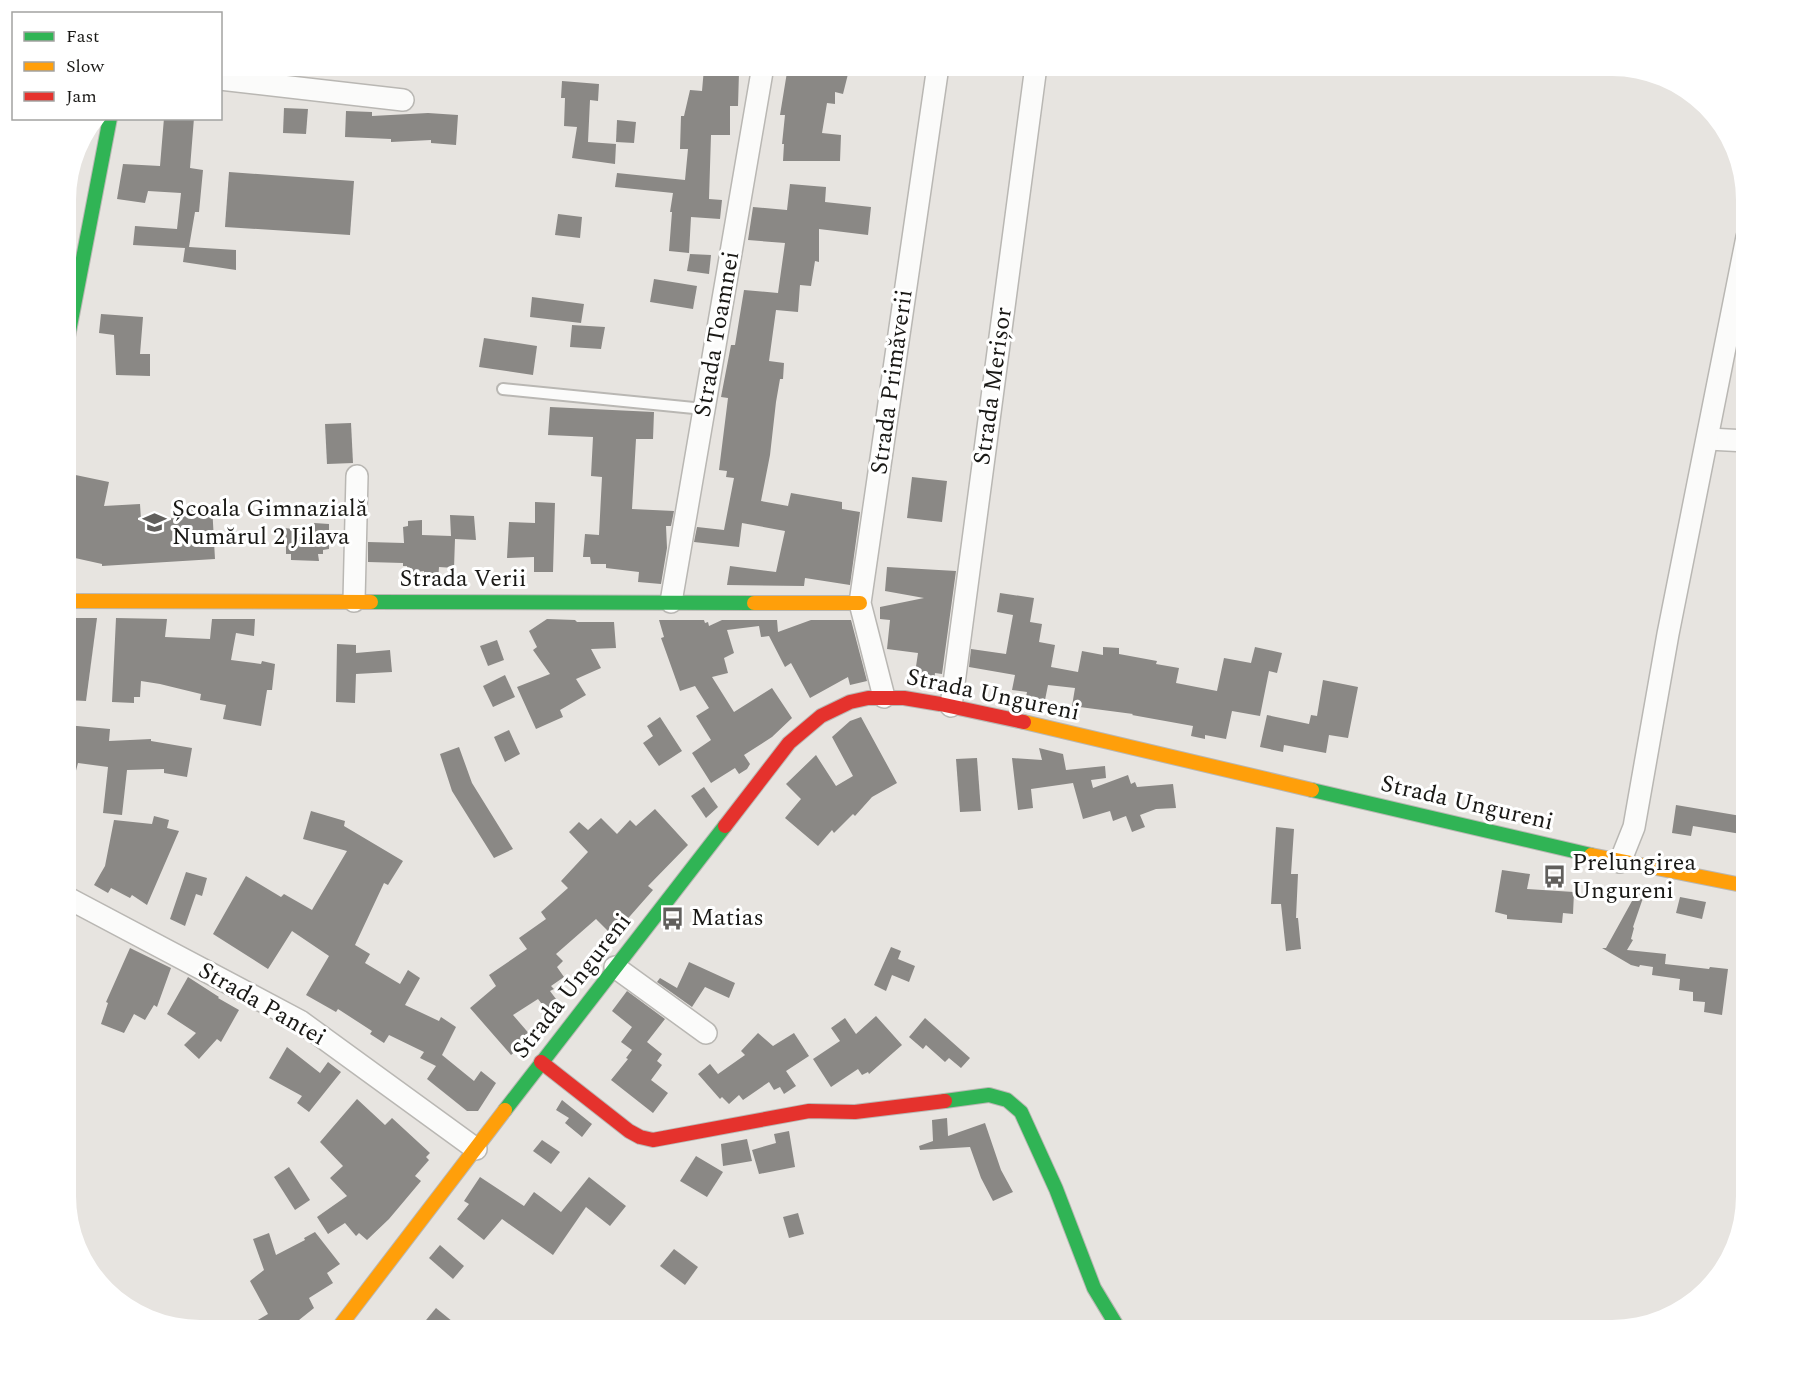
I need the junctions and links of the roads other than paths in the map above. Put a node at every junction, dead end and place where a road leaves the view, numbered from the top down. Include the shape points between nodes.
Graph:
1 (761, 77) edge
2 (936, 77) edge
3 (1035, 77) edge
4 (222, 79) edge
5 (403, 100) dead end
6 (110, 120) edge
7 (77, 290) edge
8 (1736, 294) edge
9 (503, 389) dead end
10 (704, 409) junction
11 (1708, 439) junction
12 (1736, 440) edge
13 (357, 476) dead end
14 (77, 601) edge
15 (354, 601) junction
16 (671, 602) junction
17 (860, 603) junction
18 (884, 697) junction
19 (951, 706) junction
20 (1620, 862) junction
21 (1736, 884) edge
22 (77, 903) edge
23 (615, 967) junction
24 (706, 1033) dead end
25 (541, 1062) junction
26 (476, 1149) junction
27 (344, 1320) edge
28 (1113, 1320) edge

1 - 10 street, Strada Toamnei
2 - 17 street, Strada Primăverii
3 - 19 street, Strada Merișor
4 - 5 street
6 - 7 main road
8 - 11 street
9 - 10 lane
10 - 16 street, Strada Toamnei
11 - 12 street
11 - 20 street via 1634,827
13 - 15 street
14 - 15 main road, Strada Verii
15 - 16 main road, Strada Verii
16 - 17 main road, Strada Verii
17 - 18 street, Strada Primăverii
18 - 19 main road, Strada Ungureni
18 - 23 main road, Strada Ungureni via 857,700 833,709 789,743
19 - 20 main road, Strada Ungureni
20 - 21 main road, Strada Ungureni
22 - 26 street, Strada Pantei via 300,1021
23 - 24 street
23 - 25 main road, Strada Ungureni
25 - 26 main road, Strada Ungureni
25 - 28 main road via 629,1131 653,1140 809,1111 855,1112 1002,1096 1021,1112 1028,1126 1094,1288
26 - 27 main road, Strada Ungureni

